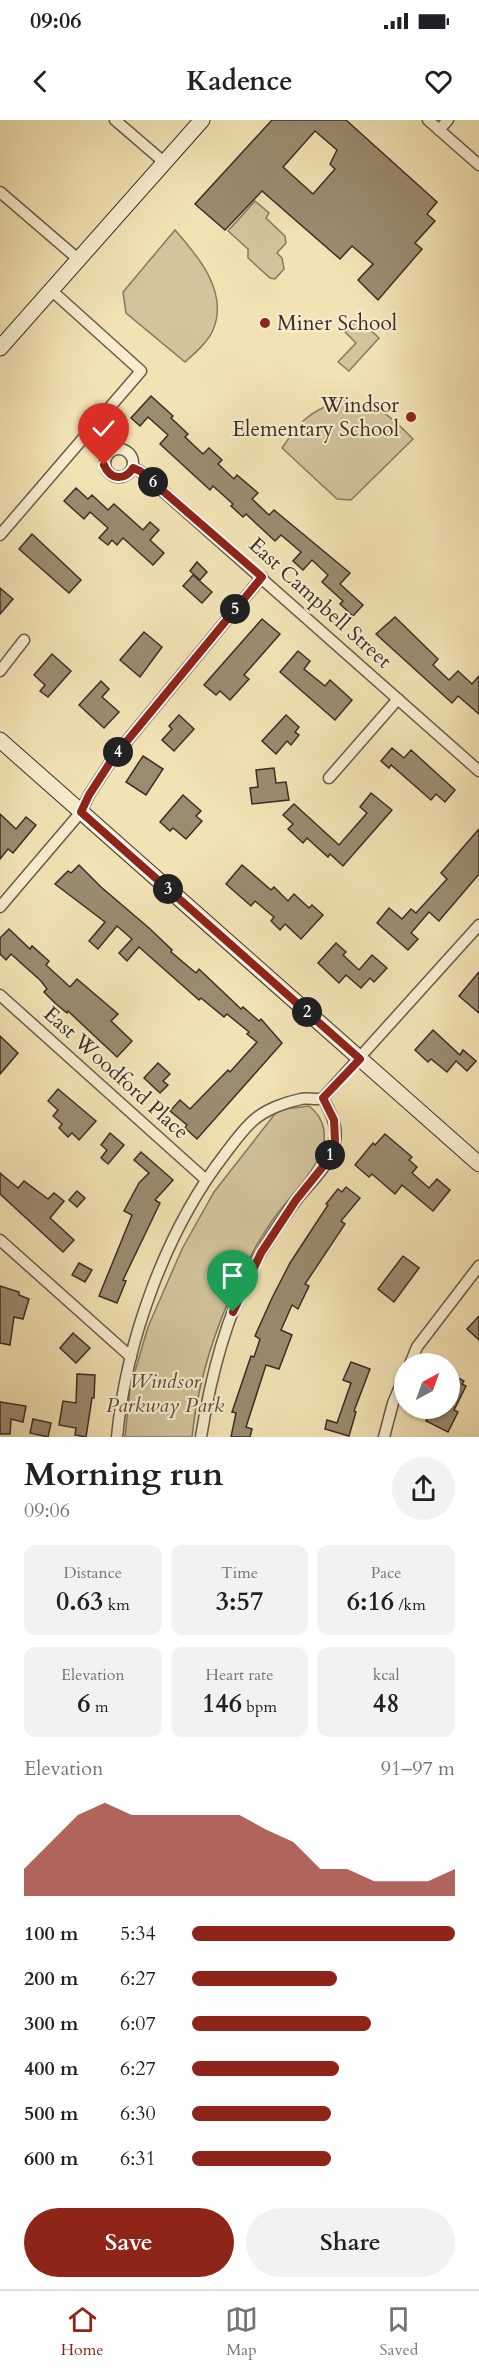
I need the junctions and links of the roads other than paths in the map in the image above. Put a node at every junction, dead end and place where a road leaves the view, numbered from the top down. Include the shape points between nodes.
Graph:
1 (115, 120) edge
2 (202, 120) edge
3 (428, 120) edge
4 (448, 120) edge
5 (439, 130) junction
6 (165, 163) junction
7 (479, 165) edge
8 (0, 192) edge
9 (78, 259) junction
10 (51, 290) junction
11 (0, 348) edge
12 (133, 468) dead end
13 (0, 535) edge
14 (262, 577) junction
15 (24, 640) dead end
16 (0, 671) edge
17 (398, 699) junction
18 (0, 740) edge
19 (479, 771) edge
20 (329, 778) dead end
21 (81, 812) junction
22 (0, 908) edge
23 (479, 925) edge
24 (0, 995) edge
25 (360, 1059) junction
26 (323, 1098) junction
27 (479, 1164) edge
28 (205, 1179) junction
29 (0, 1240) edge
30 (479, 1266) edge
31 (415, 1353) edge
32 (131, 1357) junction
33 (394, 1401) edge
34 (117, 1437) edge
35 (201, 1437) edge
36 (384, 1437) edge

1 - 6 street
2 - 6 main road
3 - 5 street
4 - 5 street
5 - 7 street
6 - 9 main road
8 - 9 street
9 - 10 main road
10 - 11 main road
10 - 13 street via 141,371
12 - 14 street, East Campbell Street
14 - 17 street, East Campbell Street
14 - 21 street via 113,758
15 - 16 street
17 - 19 street, East Campbell Street
17 - 20 street
18 - 21 main road
21 - 22 street
21 - 25 main road
23 - 25 street
24 - 28 street, East Woodford Place
25 - 26 street
25 - 27 main road
26 - 28 street via 303,1098 255,1119
26 - 35 street via 334,1120 335,1141 329,1159 261,1253 233,1312 208,1394
28 - 32 street via 167,1253
29 - 32 street
30 - 31 street
32 - 34 street
33 - 36 street

